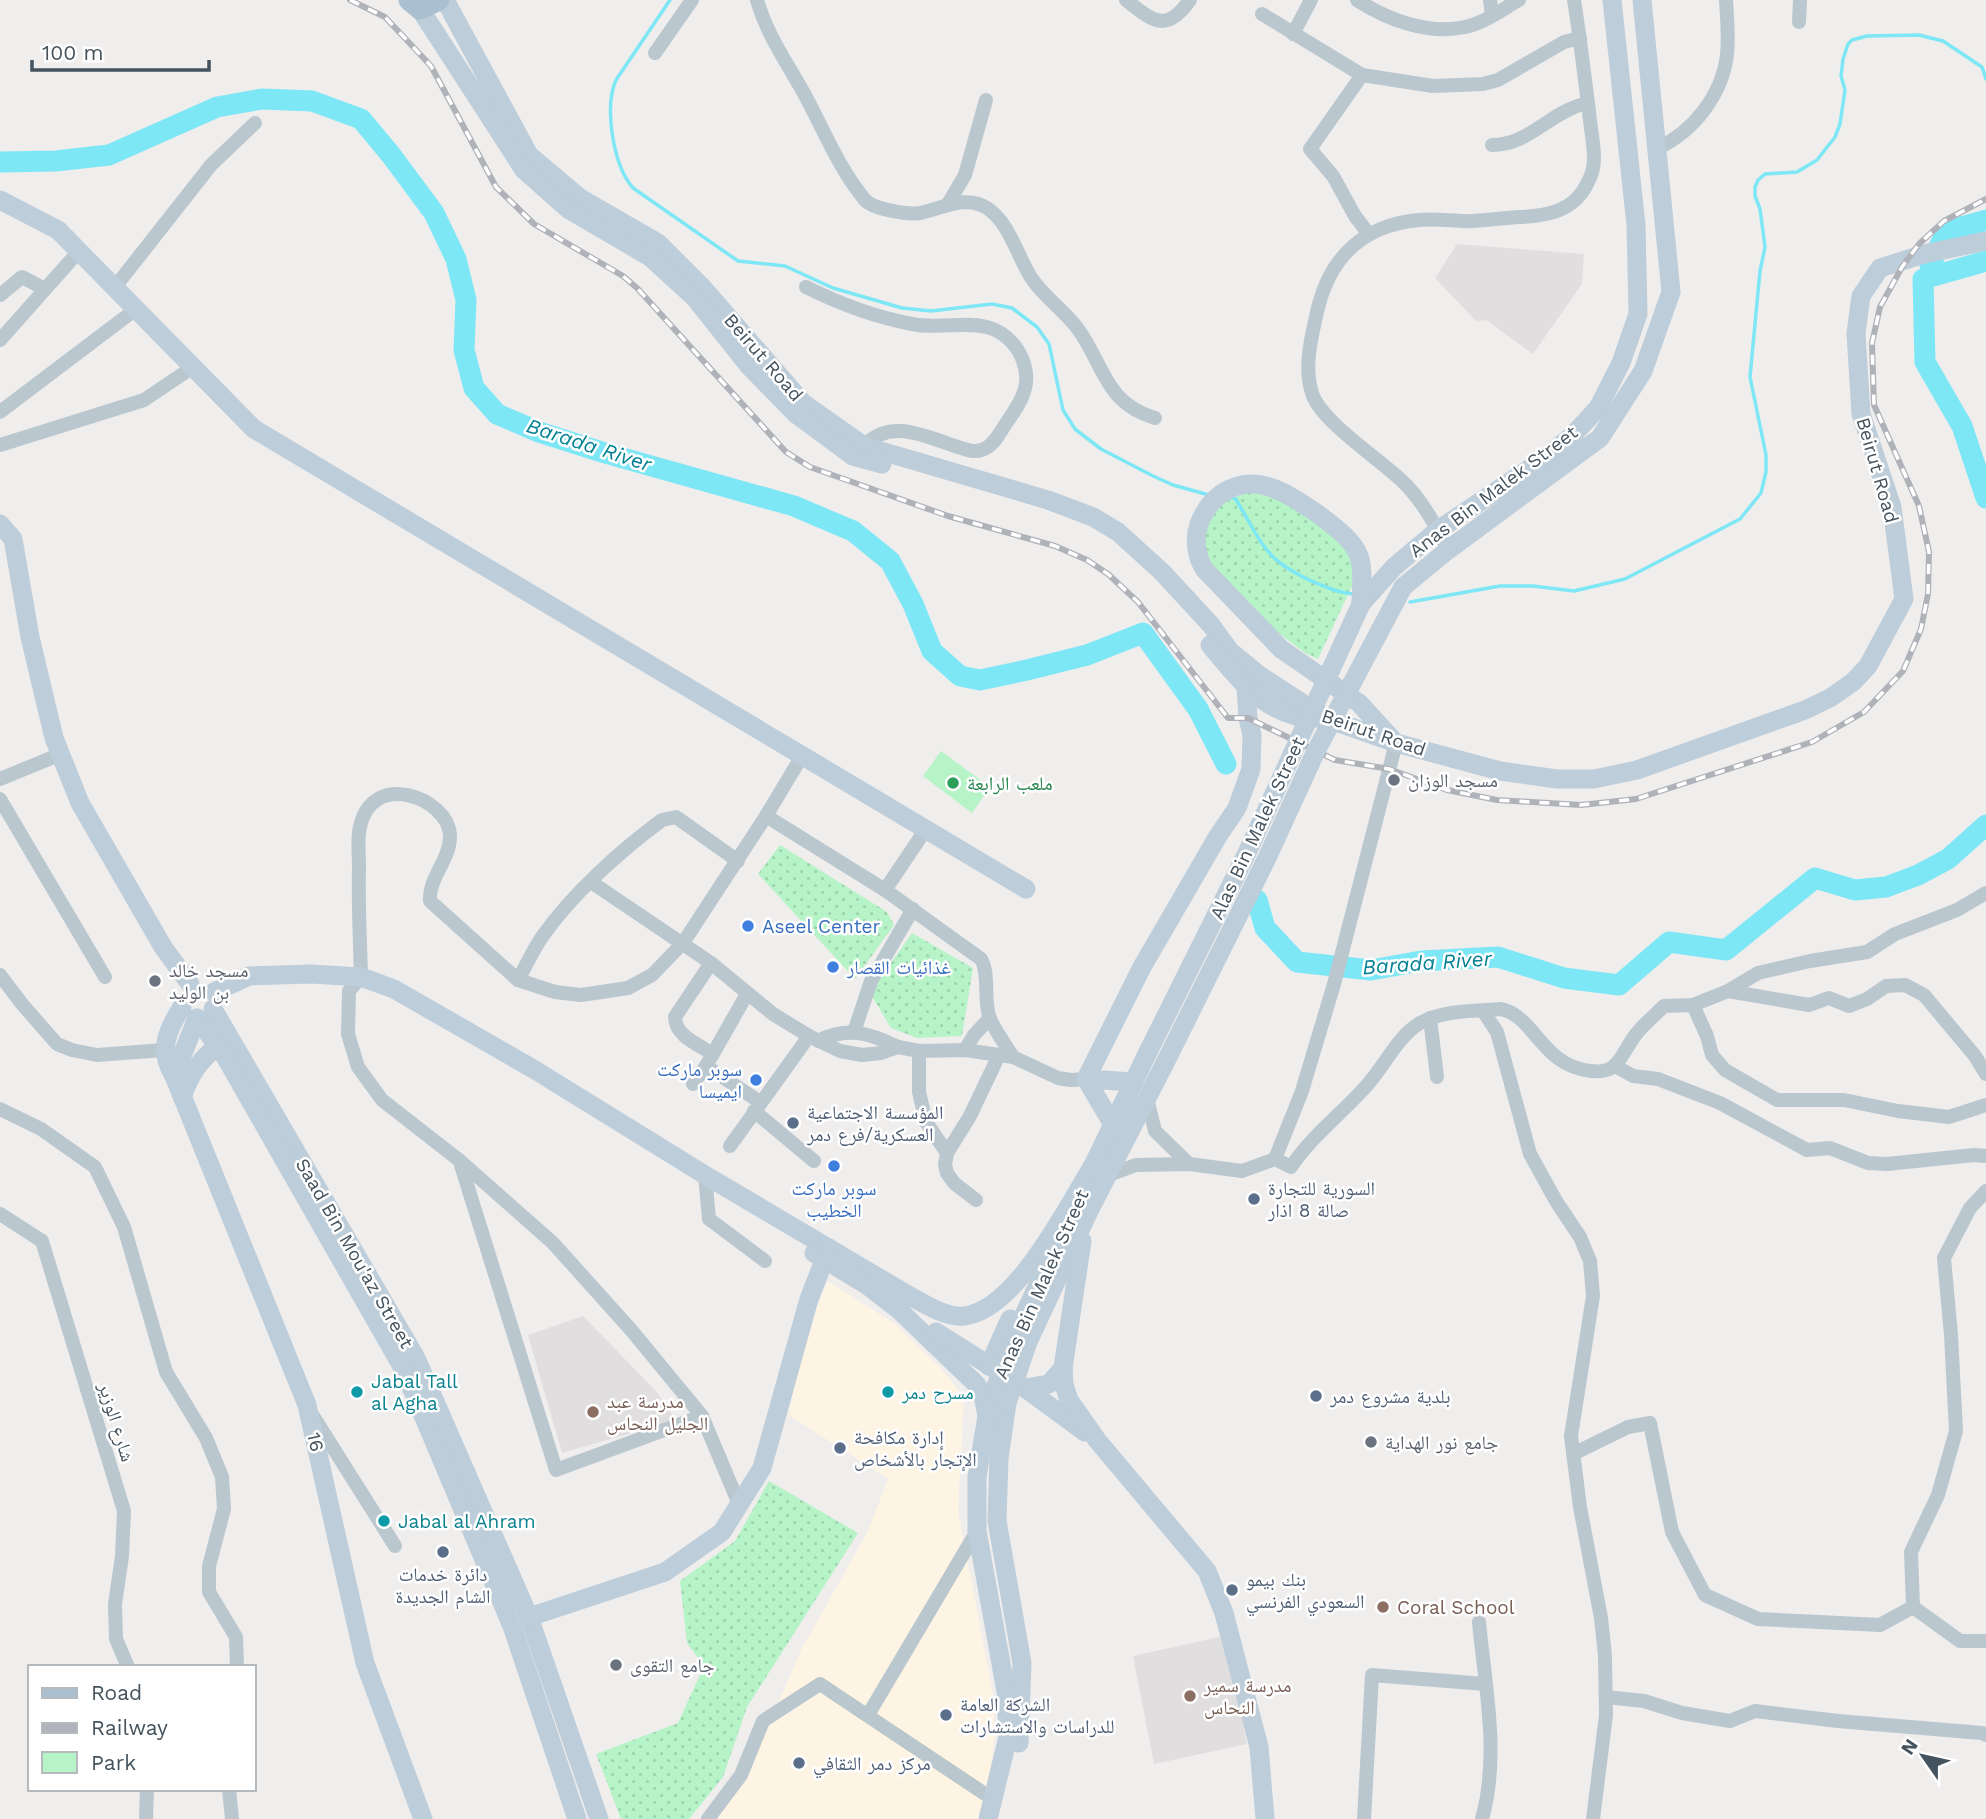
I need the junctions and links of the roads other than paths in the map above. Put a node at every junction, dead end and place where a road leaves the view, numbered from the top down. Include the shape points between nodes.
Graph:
1 (692, 0) edge
2 (757, 0) edge
3 (1126, 0) edge
4 (1190, 0) edge
5 (1311, 0) edge
6 (1357, 0) edge
7 (1519, 0) edge
8 (1574, 0) edge
9 (1612, 0) edge
10 (1642, 0) edge
11 (1726, 0) edge
12 (1800, 0) edge
13 (428, 2) edge
14 (1491, 7) edge
15 (1262, 14) dead end
16 (1799, 22) dead end
17 (1293, 34) junction
18 (1580, 38) junction
19 (655, 53) dead end
20 (1362, 75) junction
21 (986, 100) dead end
22 (1588, 103) junction
23 (255, 123) dead end
24 (1492, 145) dead end
25 (1658, 148) junction
26 (0, 200) edge
27 (948, 204) junction
28 (1368, 233) junction
29 (1986, 241) edge
30 (79, 251) junction
31 (806, 287) dead end
32 (114, 288) junction
33 (45, 289) junction
34 (0, 295) edge
35 (136, 309) junction
36 (0, 340) edge
37 (193, 367) junction
38 (0, 412) edge
39 (1155, 418) dead end
40 (0, 445) edge
41 (864, 446) junction
42 (0, 524) edge
43 (1438, 530) junction
44 (1448, 550) junction
45 (1360, 604) junction
46 (1246, 688) junction
47 (1325, 718) junction
48 (1396, 743) junction
49 (61, 754) junction
50 (802, 756) junction
51 (0, 779) edge
52 (0, 799) edge
53 (766, 816) junction
54 (926, 829) junction
55 (738, 861) junction
56 (591, 882) junction
57 (1026, 889) dead end
58 (885, 890) junction
59 (1986, 892) edge
60 (913, 909) junction
61 (683, 943) junction
62 (711, 963) junction
63 (0, 975) edge
64 (105, 977) dead end
65 (361, 977) junction
66 (518, 980) junction
67 (1728, 991) junction
68 (747, 994) junction
69 (1693, 1005) junction
70 (202, 1007) junction
71 (1483, 1011) junction
72 (990, 1018) junction
73 (1430, 1018) junction
74 (854, 1032) junction
75 (813, 1039) junction
76 (218, 1046) junction
77 (898, 1047) junction
78 (164, 1050) junction
79 (965, 1050) junction
80 (1149, 1050) joint
81 (919, 1051) junction
82 (1006, 1056) junction
83 (710, 1060) junction
84 (1615, 1066) junction
85 (1986, 1074) edge
86 (174, 1076) junction
87 (1437, 1077) dead end
88 (1086, 1079) junction
89 (1134, 1082) junction
90 (693, 1084) dead end
91 (182, 1097) junction
92 (1147, 1099) junction
93 (1986, 1105) edge
94 (757, 1106) junction
95 (0, 1109) edge
96 (1112, 1123) junction
97 (730, 1146) dead end
98 (947, 1153) junction
99 (1986, 1156) edge
100 (1275, 1159) junction
101 (459, 1160) junction
102 (814, 1161) dead end
103 (1189, 1164) junction
104 (1099, 1172) junction
105 (705, 1175) junction
106 (1986, 1191) edge
107 (976, 1200) dead end
108 (1087, 1213) junction
109 (0, 1214) edge
110 (1052, 1234) junction
111 (827, 1254) junction
112 (765, 1261) dead end
113 (899, 1310) junction
114 (1020, 1342) junction
115 (989, 1366) junction
116 (1063, 1368) junction
117 (1026, 1388) junction
118 (1000, 1398) junction
119 (307, 1405) junction
120 (702, 1416) junction
121 (987, 1416) junction
122 (1097, 1440) junction
123 (1573, 1454) junction
124 (739, 1504) junction
125 (977, 1531) junction
126 (395, 1546) dead end
127 (1913, 1607) junction
128 (529, 1617) junction
129 (1479, 1622) dead end
130 (1986, 1641) edge
131 (127, 1665) edge
132 (237, 1665) edge
133 (1485, 1684) junction
134 (1605, 1697) junction
135 (868, 1715) junction
136 (1986, 1735) edge
137 (147, 1791) edge
138 (229, 1791) edge
139 (994, 1800) junction
140 (146, 1819) edge
141 (232, 1819) edge
142 (423, 1819) edge
143 (578, 1819) edge
144 (598, 1819) edge
145 (708, 1819) edge
146 (988, 1819) edge
147 (1001, 1819) edge
148 (1265, 1819) edge
149 (1364, 1819) edge
150 (1482, 1819) edge
151 (1593, 1819) edge

1 - 19 street
2 - 27 street via 769,37 791,69 838,161 867,203 919,213
3 - 4 street via 1162,23 1175,18
5 - 17 street
6 - 14 street via 1421,29 1466,27
7 - 14 street
8 - 18 street
9 - 43 street, Anas Bin Malek Street via 1636,225 1638,314 1621,363 1598,408 1541,461
10 - 25 street, Anas Bin Malek Street
11 - 25 street via 1727,53 1717,88 1684,133
12 - 16 street
13 - 41 street, Beirut Road via 529,155 580,198 658,243 803,403
13 - 46 street via 524,170 568,209 650,257 695,298 749,366 796,414 853,456 1065,517 1114,540 1163,589
15 - 17 street
17 - 20 street
18 - 20 street via 1483,84 1433,86
18 - 22 street
20 - 28 street via 1310,149 1333,176
21 - 27 street via 965,174
22 - 24 street via 1574,106 1513,143
22 - 28 street via 1594,159 1587,184 1555,213 1471,221 1421,220
23 - 32 street via 211,165
25 - 44 street, Anas Bin Malek Street via 1671,292 1643,371 1600,438
26 - 30 street via 58,230
27 - 39 street via 977,203 997,217 1032,279 1078,328 1112,391 1134,410
28 - 43 street via 1336,266 1320,299 1308,354 1310,386 1320,407 1403,481
29 - 48 street, Beirut Road via 1880,268 1861,296 1856,333 1861,414 1892,507 1904,599 1868,666 1853,682 1830,698 1756,728 1637,770 1594,779 1526,776
30 - 32 street
30 - 33 street
31 - 41 street via 884,318 925,326 984,326 1007,338 1023,358 1023,395 996,439 983,450 967,450 899,430 883,432
32 - 35 street
33 - 34 street via 22,277
33 - 36 street
35 - 37 street
35 - 38 street
37 - 40 street via 144,400
37 - 50 street via 254,429
41 - 47 street, Beirut Road via 1093,517 1118,532 1163,572 1230,651 1259,676
42 - 49 street via 13,539 30,637
43 - 44 street
43 - 45 street, Anas Bin Malek Street
44 - 92 street, Anas Bin Malek Street, bridge via 1403,587 1316,751 1268,858
45 - 48 street via 1358,555 1340,532 1290,495 1264,484 1237,486 1213,500 1201,518 1196,543 1205,570 1281,649 1359,703
45 - 80 street, Alas Bin Malek Street, bridge via 1247,855
46 - 47 street via 1296,717
46 - 88 street via 1251,769 1237,808 1142,967
47 - 48 street, Beirut Road
48 - 100 street via 1334,984 1302,1091
49 - 51 street
49 - 70 street via 80,803 163,947 190,984 207,984
50 - 53 street
50 - 54 street
52 - 64 street
53 - 55 street
53 - 58 street
54 - 57 street
54 - 58 street
55 - 56 street via 676,817 662,820
55 - 61 street
56 - 61 street
56 - 66 street via 541,938
58 - 60 street
59 - 67 street via 1867,952 1758,973
60 - 72 street via 981,959
60 - 74 street via 871,981
61 - 62 street
61 - 66 street via 652,975 628,988 580,995
62 - 68 street
62 - 83 street via 675,1024
63 - 78 street via 57,1044 97,1055
65 - 66 street via 359,828 368,805 383,794 408,795 444,818 450,833 449,849 429,892 430,901
65 - 70 street via 249,975
65 - 101 street via 349,991 348,1034 358,1067 382,1100
65 - 105 street via 394,989
67 - 69 street
67 - 85 street via 1809,1005 1829,998 1849,1006 1886,986 1905,985 1924,995
68 - 75 street
68 - 83 street
69 - 84 street via 1664,1006 1638,1032
69 - 93 street via 1712,1055 1725,1070 1777,1100 1844,1100 1949,1117
70 - 76 street, Saad Bin Mou'az Street
70 - 78 street via 169,1028
70 - 86 street
70 - 128 street, Saad Bin Mou'az Street via 416,1358
71 - 73 street
71 - 84 street via 1510,1010 1564,1064 1594,1072
71 - 123 street via 1497,1032 1530,1154 1590,1262 1593,1296 1573,1423
72 - 79 street
72 - 82 street
73 - 87 street
73 - 100 street via 1408,1033 1369,1084 1291,1167
74 - 75 street
74 - 77 street
75 - 77 street via 862,1055
75 - 94 street
76 - 91 street via 199,1062
76 - 143 street, Saad Bin Mou'az Street via 404,1370 512,1626
77 - 81 street
78 - 86 street, 16
79 - 81 street
79 - 82 street
80 - 89 street, Anas Bin Malek Street
81 - 98 street via 919,1091 926,1122
82 - 88 street via 1058,1077
82 - 98 street
83 - 90 street
83 - 94 street
84 - 99 street via 1633,1076 1720,1102 1807,1150 1830,1148 1867,1163 1887,1164
86 - 91 street, 16
88 - 89 street
88 - 96 street
89 - 96 street, Anas Bin Malek Street
91 - 119 street, 16
92 - 103 street via 1154,1130
92 - 104 street, Anas Bin Malek Street
94 - 97 street
94 - 102 street
95 - 132 street via 41,1129 95,1167 124,1227 166,1372 206,1438 222,1477 223,1508 209,1566 209,1592 236,1637
96 - 104 street, Anas Bin Malek Street
98 - 107 street via 947,1173
100 - 103 street via 1242,1171
101 - 120 street via 553,1242
101 - 120 street via 556,1470
103 - 104 street
104 - 108 street, Anas Bin Malek Street
104 - 110 street
104 - 114 street, Anas Bin Malek Street
105 - 111 street via 733,1191 761,1218
105 - 112 street via 709,1219
106 - 127 street via 1970,1208 1944,1258 1956,1431 1938,1495 1911,1552
108 - 114 street, Anas Bin Malek Street
108 - 116 street
109 - 131 street, شارع الوزير via 42,1241 124,1511 115,1604 117,1639
110 - 111 street via 1021,1276 989,1308 962,1317 938,1311
110 - 115 street
111 - 113 street
111 - 124 street via 809,1299 762,1468
113 - 115 street
113 - 121 street via 977,1385
114 - 118 street, Anas Bin Malek Street, bridge
115 - 117 street
116 - 117 street via 1049,1384
116 - 122 street via 1069,1400
117 - 122 street
118 - 121 street, Anas Bin Malek Street
118 - 147 street, Anas Bin Malek Street via 997,1521 1022,1663 1020,1740
119 - 126 street
119 - 142 street, 16 via 365,1663
120 - 124 street
121 - 125 street, Anas Bin Malek Street via 977,1477
122 - 148 street via 1207,1571 1224,1613 1259,1747
123 - 127 street via 1628,1427 1650,1423 1672,1532 1705,1595 1758,1619 1880,1625
123 - 134 street via 1603,1636
124 - 128 street via 723,1532 665,1572
125 - 135 street
125 - 139 street, Anas Bin Malek Street via 1006,1691 1008,1737
127 - 130 street via 1960,1641
128 - 144 street, Saad Bin Mou'az Street
129 - 133 street
133 - 149 street via 1372,1675
133 - 150 street via 1489,1793
134 - 136 street via 1730,1721 1755,1711
134 - 151 street
135 - 139 street
135 - 145 street via 820,1684 763,1721 741,1775
137 - 140 street
138 - 141 street
139 - 146 street, Anas Bin Malek Street

